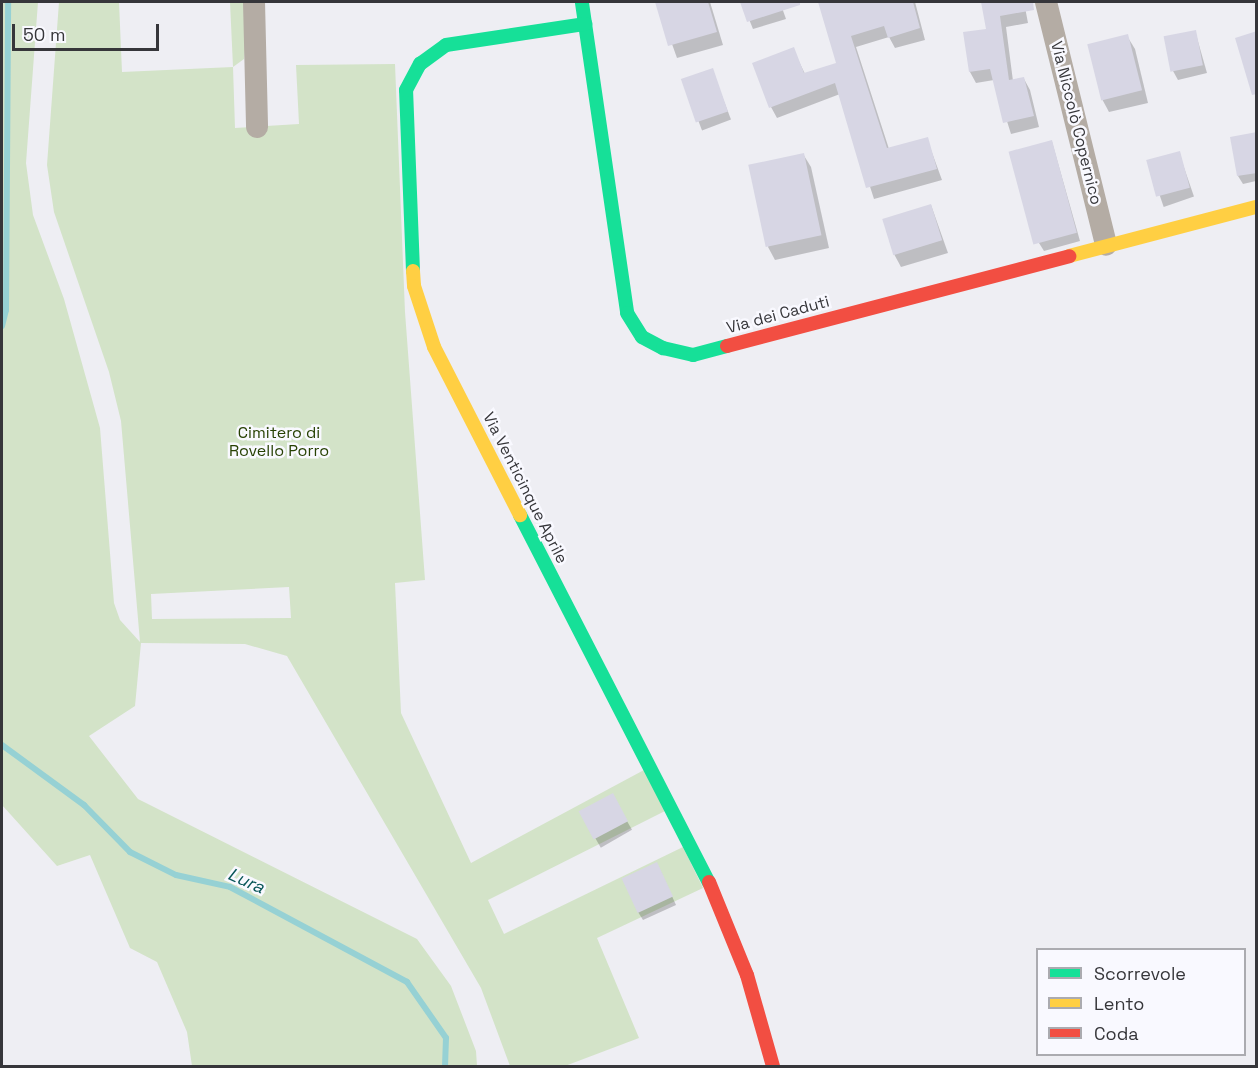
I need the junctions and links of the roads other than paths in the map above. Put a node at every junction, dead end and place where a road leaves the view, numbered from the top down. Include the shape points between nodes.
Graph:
1 (254, 2) edge
2 (582, 2) edge
3 (1046, 2) edge
4 (585, 24) junction
5 (257, 127) dead end
6 (1257, 207) edge
7 (1106, 244) junction
8 (772, 1066) edge

1 - 5 street
2 - 4 street, Via dei Caduti
3 - 7 street, Via Niccolò Copernico
4 - 7 street, Via dei Caduti via 627,313 642,337 663,348 693,355
4 - 8 street, Via Venticinque Aprile via 446,45 420,64 406,90 414,286 434,347 711,886 747,975
6 - 7 street, Via dei Caduti

